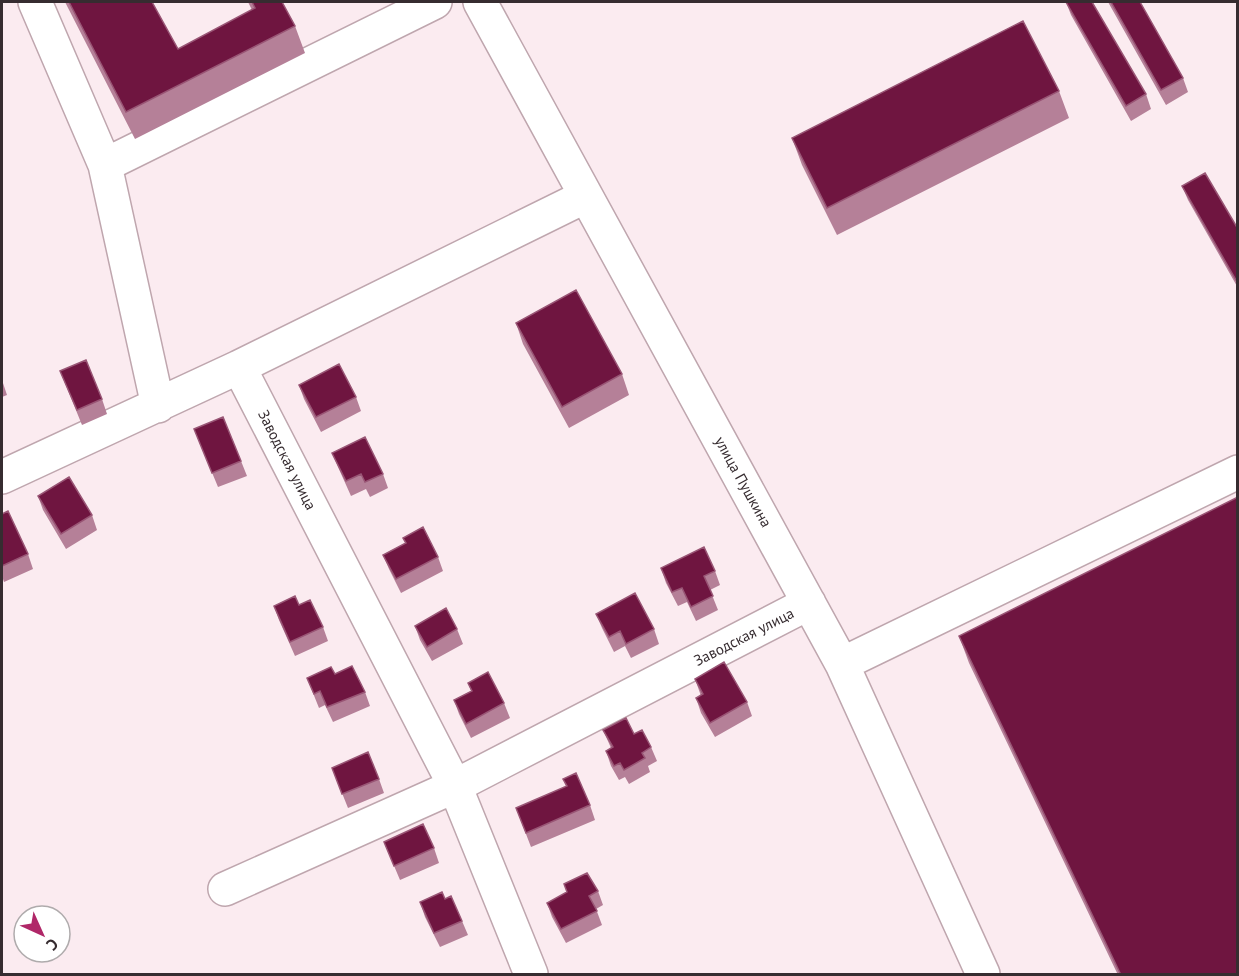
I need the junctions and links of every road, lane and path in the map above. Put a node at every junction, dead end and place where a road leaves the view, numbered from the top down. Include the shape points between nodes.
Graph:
1 (35, 2) edge
2 (435, 2) edge
3 (480, 2) edge
4 (105, 165) junction
5 (586, 196) junction
6 (239, 367) junction
7 (158, 406) junction
8 (1238, 472) edge
9 (2, 477) edge
10 (809, 603) junction
11 (842, 664) junction
12 (455, 786) junction
13 (225, 889) dead end
14 (531, 975) edge
15 (983, 975) edge

1 - 4 street
2 - 4 street
3 - 5 street, улица Пушкина
4 - 7 street
5 - 6 street
5 - 10 street, улица Пушкина
6 - 7 street
6 - 12 street, Заводская улица
7 - 9 street
8 - 11 street
10 - 11 street, улица Пушкина
10 - 12 street, Заводская улица
11 - 15 street, улица Пушкина
12 - 13 street, Заводская улица
12 - 14 street, Заводская улица

